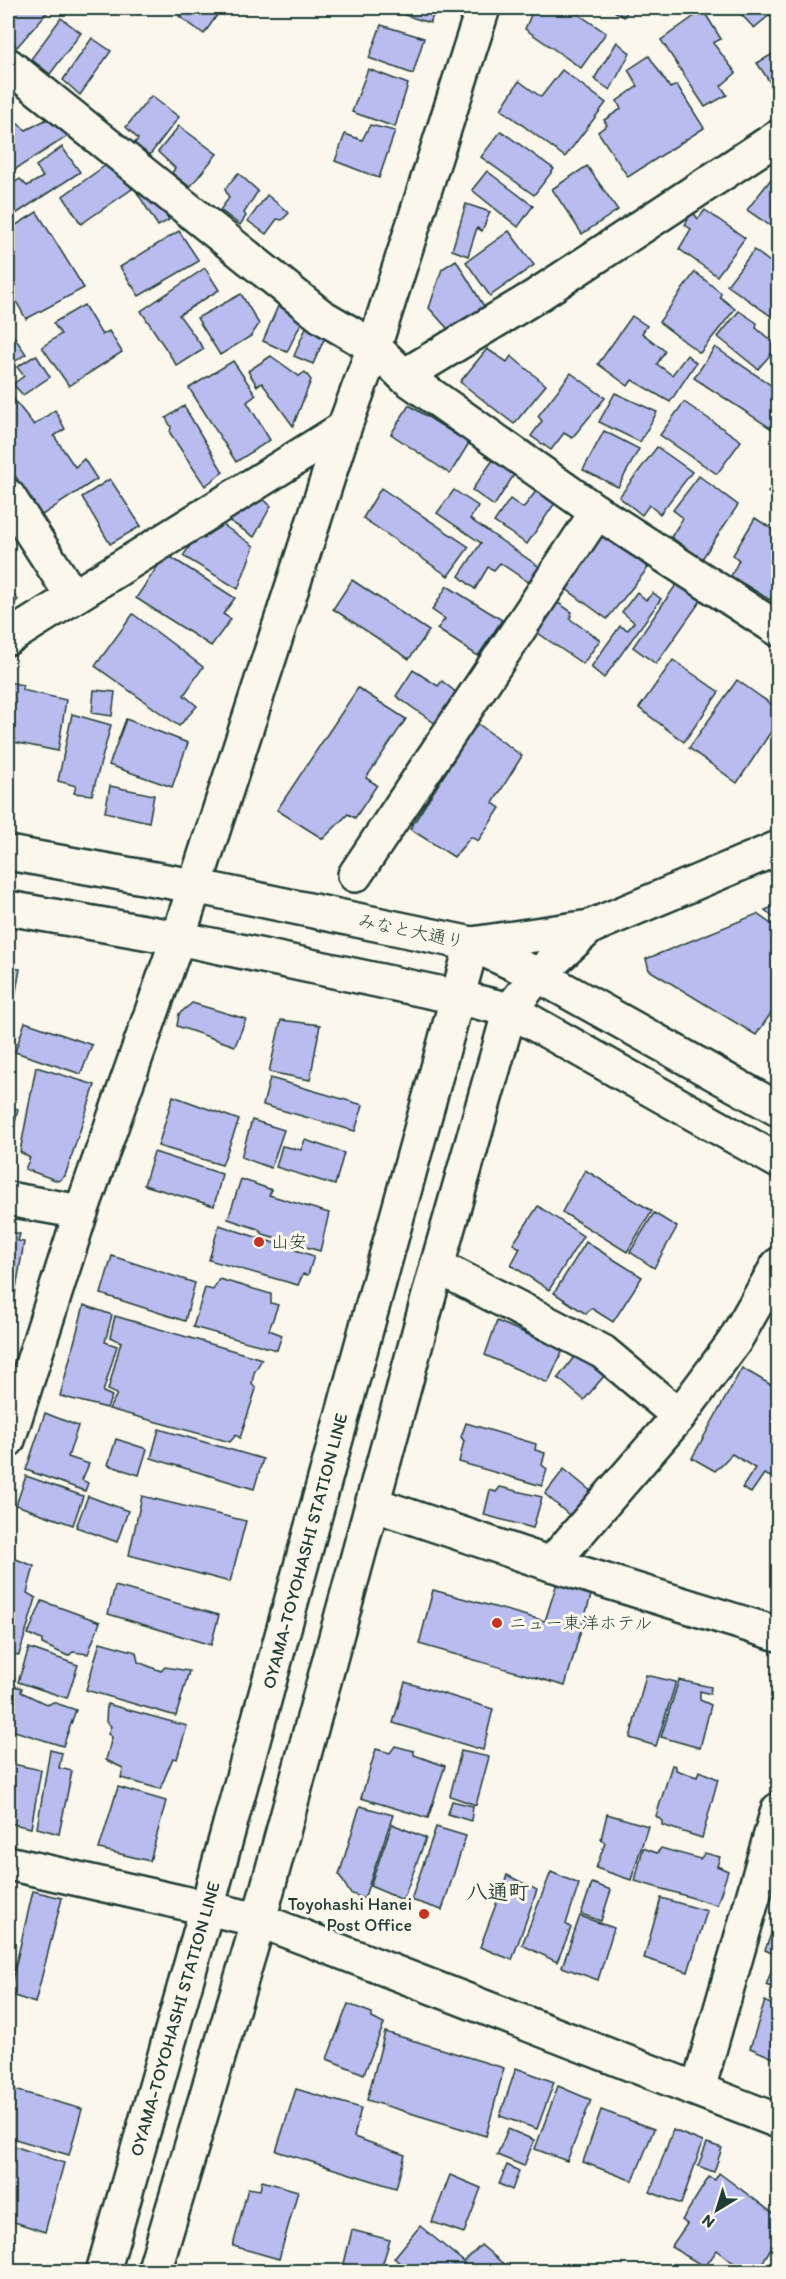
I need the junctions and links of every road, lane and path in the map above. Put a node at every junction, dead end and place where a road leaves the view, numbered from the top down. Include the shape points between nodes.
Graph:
1 (483, 8) edge
2 (8, 65) edge
3 (778, 137) edge
4 (374, 347) junction
5 (404, 376) junction
6 (344, 428) junction
7 (8, 496) edge
8 (597, 512) junction
9 (73, 597) junction
10 (778, 629) edge
11 (8, 638) edge
12 (778, 848) edge
13 (8, 853) edge
14 (355, 875) dead end
15 (194, 886) junction
16 (8, 908) edge
17 (590, 927) junction
18 (178, 938) junction
19 (472, 944) junction
20 (538, 975) junction
21 (458, 997) junction
22 (510, 1011) junction
23 (778, 1109) edge
24 (778, 1161) edge
25 (8, 1199) edge
26 (81, 1212) junction
27 (778, 1265) edge
28 (437, 1266) junction
29 (679, 1416) junction
30 (8, 1440) edge
31 (373, 1504) junction
32 (551, 1564) junction
33 (778, 1635) edge
34 (778, 1810) edge
35 (8, 1863) edge
36 (207, 1908) junction
37 (259, 1920) junction
38 (698, 2089) junction
39 (778, 2121) edge
40 (103, 2271) edge
41 (154, 2271) edge

1 - 4 street
2 - 4 street via 321,316
3 - 5 street via 536,296
4 - 5 street
4 - 6 street
5 - 8 street
6 - 9 street
6 - 15 street
7 - 9 street
8 - 10 street
8 - 14 street
9 - 11 street
12 - 17 street
13 - 15 street, みなと大通り
15 - 18 street
15 - 19 street, みなと大通り
16 - 18 street
17 - 19 street
17 - 20 street
18 - 21 street
18 - 26 street
19 - 20 street, みなと大通り
19 - 21 street, OYAMA-TOYOHASHI STATION LINE
20 - 22 street
20 - 23 street, みなと大通り
21 - 22 street
21 - 36 street, OYAMA-TOYOHASHI STATION LINE
22 - 24 street
22 - 28 street
25 - 26 street
26 - 30 street
27 - 29 street via 734,1342
28 - 29 street via 603,1352
28 - 31 street
29 - 32 street
31 - 32 street
31 - 37 street
32 - 33 street
34 - 38 street
35 - 36 street
36 - 37 street
36 - 40 street, OYAMA-TOYOHASHI STATION LINE
37 - 38 street
37 - 41 street
38 - 39 street

